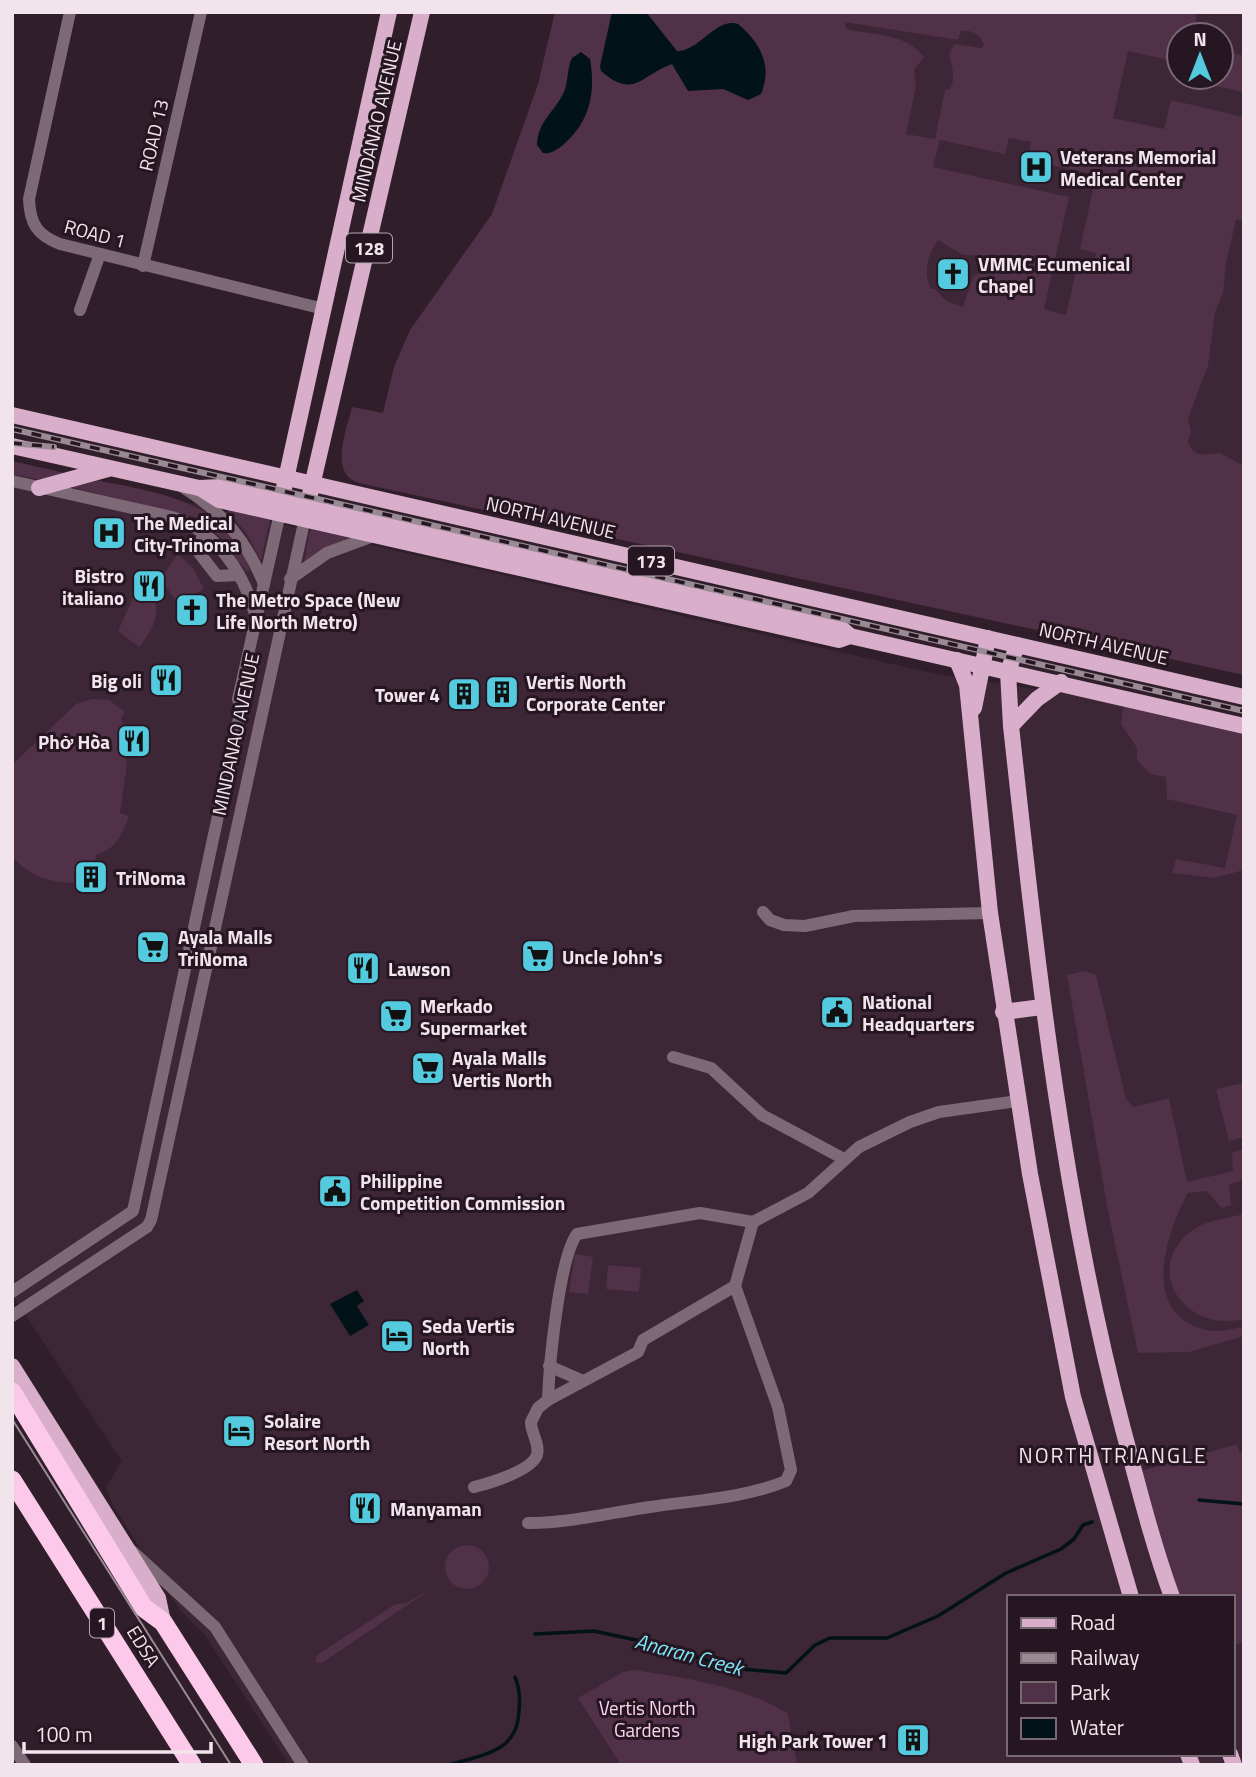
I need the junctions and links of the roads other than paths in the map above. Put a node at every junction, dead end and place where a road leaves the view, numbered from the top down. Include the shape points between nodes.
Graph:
1 (70, 12) edge
2 (201, 12) edge
3 (389, 12) edge
4 (422, 12) edge
5 (100, 254) junction
6 (144, 266) junction
7 (324, 309) junction
8 (80, 310) dead end
9 (12, 415) edge
10 (12, 446) edge
11 (111, 468) junction
12 (287, 478) junction
13 (12, 481) edge
14 (175, 482) junction
15 (315, 484) junction
16 (39, 488) junction
17 (281, 506) junction
18 (307, 513) junction
19 (203, 531) junction
20 (377, 535) junction
21 (274, 537) junction
22 (299, 543) junction
23 (460, 547) junction
24 (517, 560) junction
25 (239, 575) junction
26 (290, 579) junction
27 (631, 580) junction
28 (264, 584) junction
29 (682, 592) junction
30 (641, 595) junction
31 (657, 599) junction
32 (256, 618) junction
33 (850, 636) junction
34 (988, 638) junction
35 (1017, 645) junction
36 (957, 660) junction
37 (980, 665) junction
38 (1008, 672) junction
39 (1062, 682) junction
40 (1244, 697) edge
41 (971, 722) junction
42 (1011, 726) junction
43 (1244, 726) edge
44 (763, 912) dead end
45 (990, 913) junction
46 (1042, 1007) junction
47 (1003, 1012) junction
48 (673, 1057) dead end
49 (1018, 1101) junction
50 (844, 1159) junction
51 (752, 1222) junction
52 (735, 1286) junction
53 (17, 1289) edge
54 (32, 1303) junction
55 (12, 1316) edge
56 (12, 1366) edge
57 (549, 1366) junction
58 (583, 1381) junction
59 (12, 1392) edge
60 (548, 1400) junction
61 (12, 1480) edge
62 (474, 1486) dead end
63 (528, 1523) dead end
64 (122, 1541) junction
65 (1130, 1595) edge
66 (1171, 1595) edge
67 (163, 1622) junction
68 (12, 1746) edge
69 (256, 1762) edge
70 (24, 1765) edge
71 (192, 1765) edge
72 (303, 1765) edge

1 - 5 street, ROAD 1 via 29,207 38,233
2 - 6 street, ROAD 13
3 - 7 main road, MINDANAO AVENUE / 128
4 - 15 main road, MINDANAO AVENUE / 128
5 - 6 street, ROAD 1
5 - 8 street
6 - 7 street, ROAD 1
7 - 12 main road, MINDANAO AVENUE / 128
9 - 12 main road, NORTH AVENUE / 173
10 - 11 main road, 173
11 - 14 main road, 173
11 - 16 main road
12 - 15 main road, NORTH AVENUE / 173
12 - 17 main road, MINDANAO AVENUE / 128
13 - 16 street
14 - 17 main road, 173 via 221,487
14 - 28 street via 207,502 234,529
15 - 18 main road, MINDANAO AVENUE / 128
15 - 34 main road, NORTH AVENUE / 173
16 - 19 street via 172,517
17 - 18 main road, 173
17 - 21 street, MINDANAO AVENUE
18 - 20 main road, 173
18 - 22 street, MINDANAO AVENUE
18 - 23 main road, 173
19 - 25 street
19 - 25 street via 200,554 217,576
20 - 23 main road, 173
20 - 26 street via 327,553
21 - 22 street
21 - 28 street, MINDANAO AVENUE
22 - 26 street, MINDANAO AVENUE
23 - 24 main road, 173
24 - 27 main road, 173
24 - 30 main road, 173
25 - 32 street
26 - 54 street, MINDANAO AVENUE via 151,1220
27 - 29 main road, 173
27 - 30 main road
28 - 32 street, MINDANAO AVENUE
29 - 31 main road
29 - 33 main road, 173 via 841,628
30 - 31 main road, 173
31 - 33 main road, 173 via 839,640
32 - 53 street, MINDANAO AVENUE via 238,699 242,709 133,1211
33 - 36 main road, 173
34 - 35 main road, NORTH AVENUE / 173
34 - 37 main road
35 - 38 main road
35 - 40 main road, NORTH AVENUE / 173
36 - 37 main road, 173
36 - 41 main road via 967,685
37 - 38 main road, 173
37 - 41 main road
38 - 39 main road, 173
38 - 42 main road
39 - 42 main road
39 - 43 main road, 173
41 - 45 main road
42 - 46 main road
44 - 45 street via 784,925 804,926 854,916
45 - 47 main road
46 - 47 main road
46 - 66 main road via 1083,1262 1134,1470
47 - 49 main road
48 - 50 street via 711,1068 762,1115
49 - 50 street via 939,1112 909,1122
49 - 65 main road via 1071,1386
50 - 51 street via 808,1193
51 - 52 street
51 - 57 street via 700,1213 577,1234 568,1252
52 - 58 street via 643,1340 638,1352
52 - 63 street via 778,1408 791,1470 786,1481 763,1491 710,1501 559,1523
53 - 54 street
54 - 55 street, MINDANAO AVENUE
56 - 64 main road, EDSA / 1
57 - 58 street
57 - 60 street
58 - 60 street
59 - 67 highway, EDSA / 1 via 144,1608
60 - 62 street via 531,1422 537,1447 532,1462 503,1479
61 - 71 highway, EDSA / 1
64 - 67 main road, EDSA / 1 via 158,1598
64 - 72 street via 215,1627
67 - 69 highway, EDSA / 1
68 - 70 street

